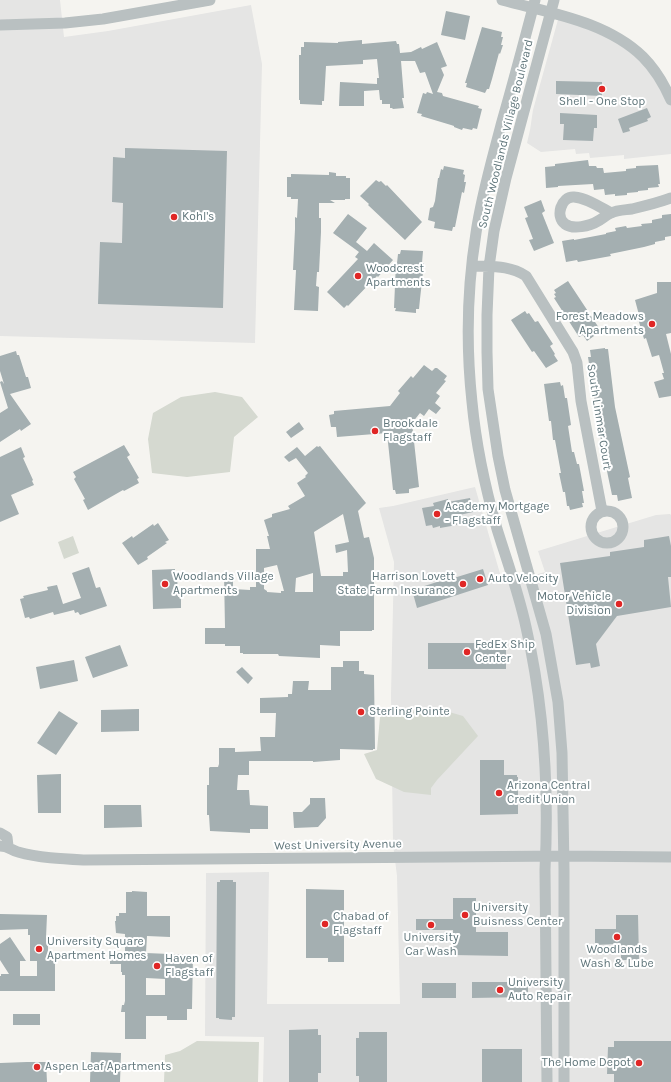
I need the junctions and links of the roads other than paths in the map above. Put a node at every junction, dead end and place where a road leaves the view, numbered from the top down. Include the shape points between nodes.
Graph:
1 (210, 0) edge
2 (502, 0) edge
3 (554, 0) edge
4 (534, 4) edge
5 (550, 13) junction
6 (0, 25) edge
7 (671, 100) edge
8 (671, 198) edge
9 (611, 213) dead end
10 (472, 266) junction
11 (490, 267) junction
12 (602, 511) dead end
13 (0, 833) edge
14 (4, 846) edge
15 (546, 856) junction
16 (564, 856) junction
17 (671, 857) edge
18 (547, 1082) edge
19 (564, 1082) edge

1 - 6 street via 95,20
2 - 4 street
3 - 5 street, South Woodlands Village Boulevard
4 - 5 street
4 - 10 street, South Woodlands Village Boulevard via 492,157 476,232
5 - 7 street via 586,23 632,47 654,69
5 - 11 street, South Woodlands Village Boulevard via 500,202
8 - 9 street
10 - 11 street, South Linmar Court
10 - 15 street, South Woodlands Village Boulevard via 468,332 474,423 488,497 524,618 538,687 546,787
11 - 12 street, South Linmar Court via 516,270 526,276 573,352
11 - 16 street, South Woodlands Village Boulevard via 486,315 488,389 492,423 505,490 540,610 552,665 562,753
13 - 14 street, West University Avenue via 7,837
14 - 15 street, West University Avenue via 16,852 84,860
15 - 16 street, West University Avenue
15 - 18 street, South Woodlands Village Boulevard
16 - 17 street, West University Avenue
16 - 19 street, South Woodlands Village Boulevard

